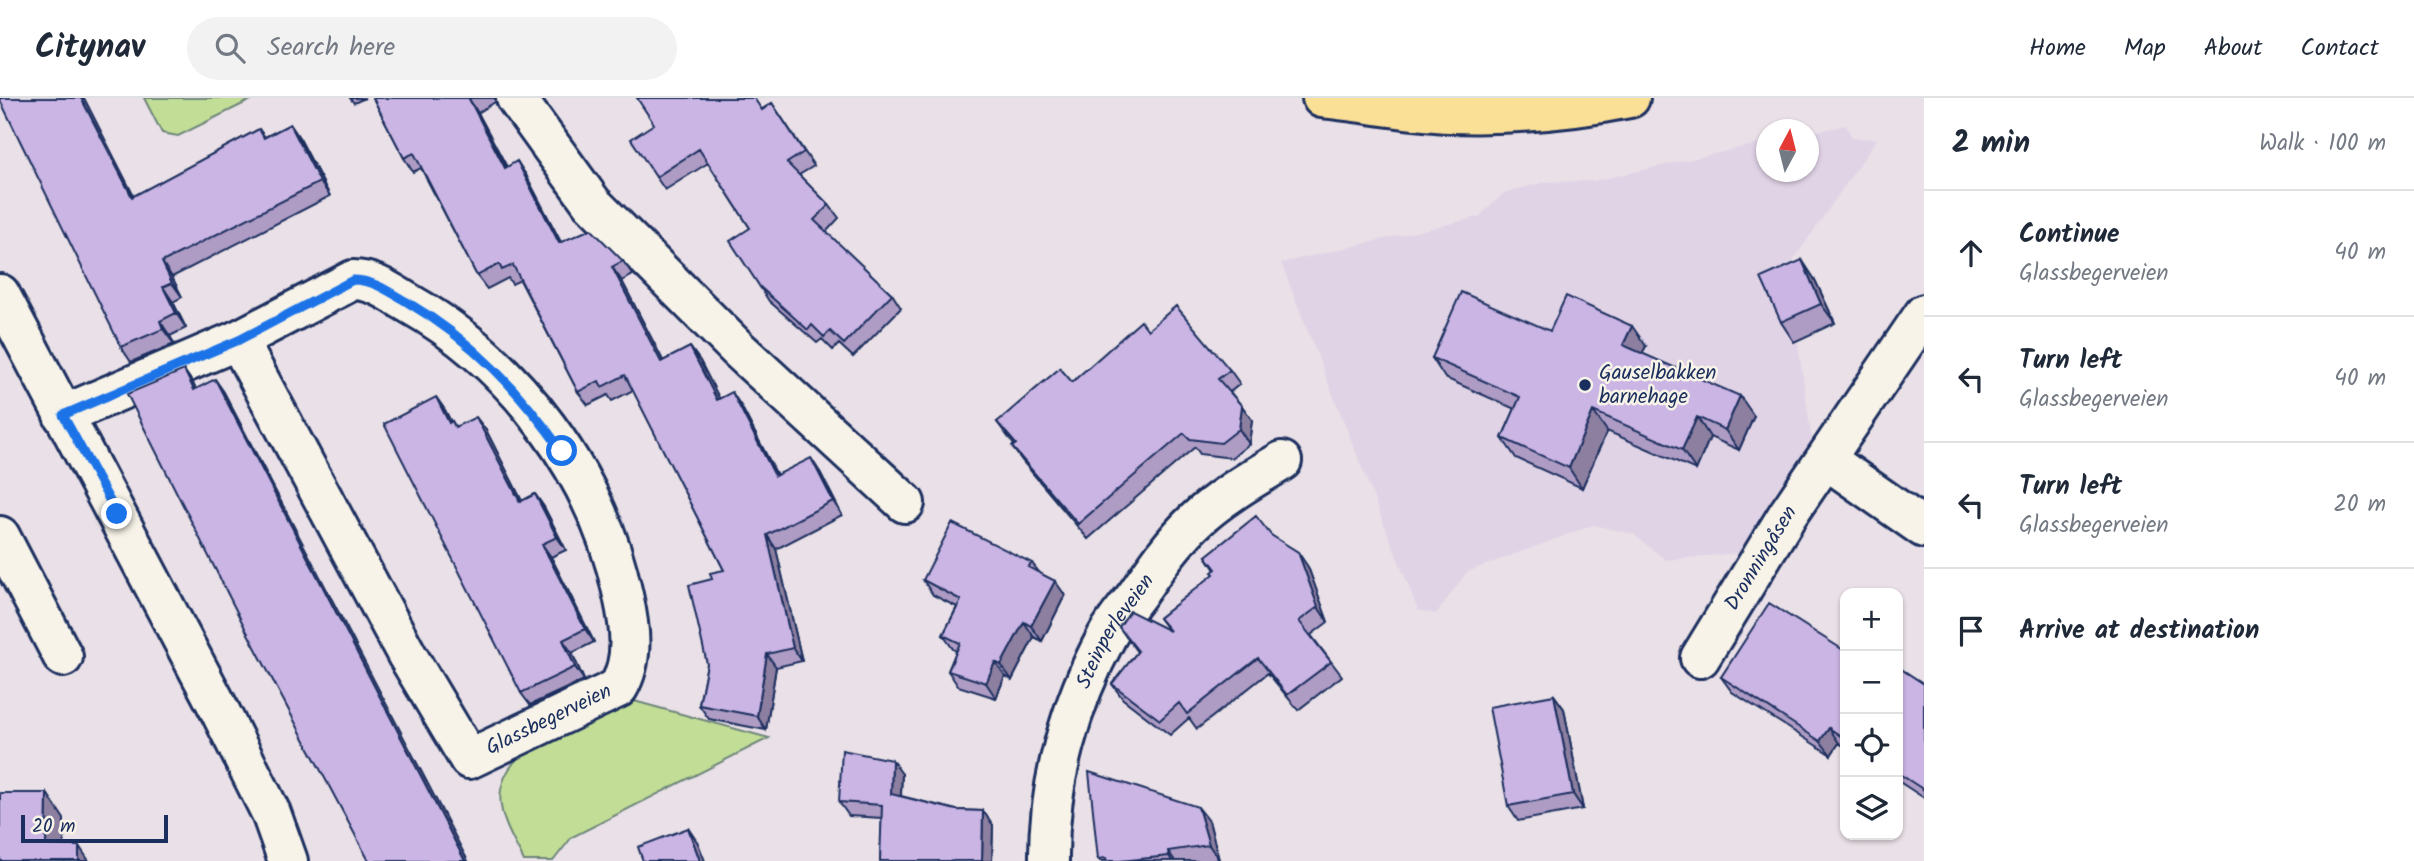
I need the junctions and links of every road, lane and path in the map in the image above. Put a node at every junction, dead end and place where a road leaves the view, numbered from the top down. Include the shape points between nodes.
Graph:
1 (516, 98) edge
2 (1322, 98) edge
3 (1630, 98) edge
4 (0, 294) edge
5 (1924, 314) edge
6 (239, 340) junction
7 (63, 415) junction
8 (1826, 460) junction
9 (1282, 461) dead end
10 (905, 503) dead end
11 (1924, 528) edge
12 (0, 536) edge
13 (63, 657) dead end
14 (1700, 658) dead end
15 (288, 861) edge
16 (1049, 861) edge

1 - 10 street via 592,203 739,350
2 - 3 main road via 1447,113 1502,114 1583,108
4 - 7 street
5 - 8 street, Dronningåsen
6 - 6 street, Glassbegerveien via 329,290 365,280 425,312 476,349 535,412 588,492 613,556 630,630 626,674 618,688 469,759 378,601
6 - 7 street, Glassbegerveien
7 - 15 street via 219,709 271,813
8 - 11 street
8 - 14 street, Dronningåsen
9 - 16 street, Steinperleveien via 1195,521 1164,554 1108,634 1086,678 1064,745 1051,803
12 - 13 street

